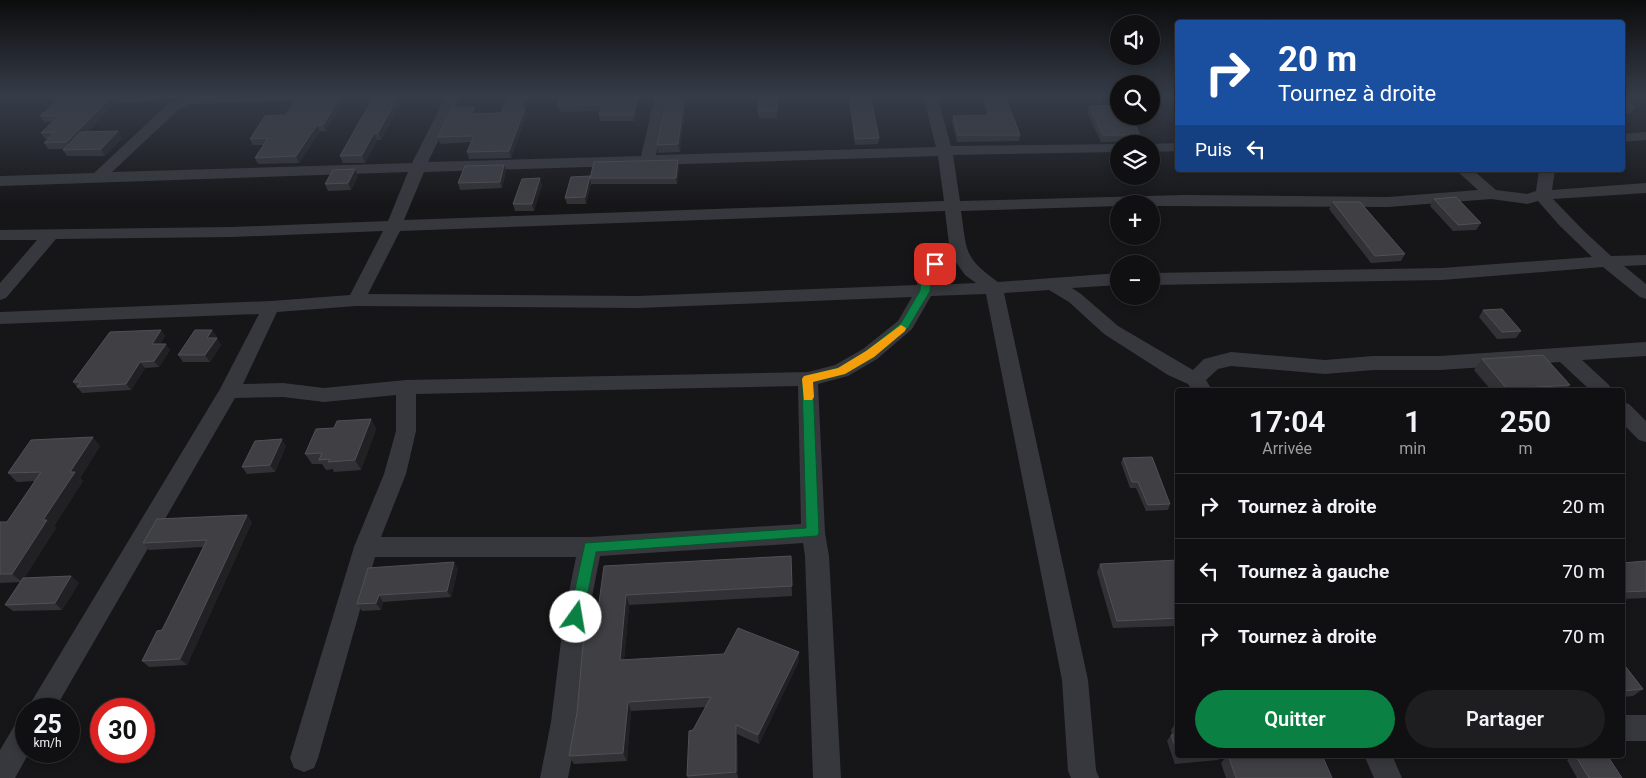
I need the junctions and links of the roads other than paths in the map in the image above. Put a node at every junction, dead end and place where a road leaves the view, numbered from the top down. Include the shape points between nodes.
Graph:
1 (145, 132) edge
2 (435, 132) edge
3 (654, 132) edge
4 (940, 132) edge
5 (1646, 136) edge
6 (1625, 138) edge
7 (1175, 147) edge
8 (1110, 148) edge
9 (1160, 148) edge
10 (945, 151) junction
11 (647, 161) junction
12 (418, 168) junction
13 (1466, 172) edge
14 (1546, 172) edge
15 (98, 176) junction
16 (0, 182) edge
17 (1646, 188) edge
18 (1491, 194) junction
19 (1541, 195) junction
20 (952, 206) junction
21 (394, 226) junction
22 (52, 233) junction
23 (0, 235) edge
24 (958, 245) junction
25 (1646, 260) edge
26 (1606, 261) junction
27 (1160, 278) edge
28 (1110, 281) edge
29 (1052, 284) junction
30 (994, 288) junction
31 (925, 291) junction
32 (1646, 293) edge
33 (0, 294) edge
34 (356, 300) junction
35 (271, 307) junction
36 (0, 318) edge
37 (1646, 349) edge
38 (1564, 354) junction
39 (808, 379) junction
40 (1198, 384) edge
41 (406, 387) junction
42 (1600, 388) edge
43 (229, 391) junction
44 (1625, 412) edge
45 (1646, 434) edge
46 (813, 533) junction
47 (366, 547) junction
48 (590, 547) junction
49 (47, 698) edge
50 (1625, 728) edge
51 (1646, 728) edge
52 (15, 751) edge
53 (304, 758) dead end
54 (1379, 758) edge
55 (0, 776) edge
56 (554, 778) edge
57 (827, 778) edge
58 (1085, 778) edge
59 (1388, 778) edge

1 - 15 street
2 - 12 street
3 - 11 street
4 - 10 street
5 - 6 street
7 - 9 street
8 - 10 street
10 - 11 street
10 - 20 street
11 - 12 street
12 - 15 street
12 - 21 street
13 - 18 street
14 - 19 street
15 - 16 street
17 - 19 street
18 - 19 street via 1527,199
18 - 20 street via 1388,202 1184,200
19 - 26 street
20 - 21 street
20 - 24 street
21 - 22 street via 232,232
21 - 34 street
22 - 23 street
22 - 33 street
24 - 30 street via 959,253 971,271
24 - 31 street via 935,264 926,278
25 - 26 street
26 - 27 street via 1442,274
26 - 32 street
28 - 29 street
29 - 30 street
29 - 40 street via 1075,298 1111,330
30 - 31 street
30 - 58 street via 1075,680
31 - 34 street via 638,302
31 - 39 street via 905,325 870,354 841,371
34 - 35 street
35 - 36 street
35 - 43 street
37 - 38 street
38 - 40 street via 1440,363 1373,362 1325,368 1232,359 1211,364
38 - 42 street
39 - 41 street
39 - 46 street
41 - 43 street via 324,394 283,390
41 - 47 street via 406,431 395,474
43 - 49 street
44 - 45 street
46 - 48 street
46 - 57 street
47 - 48 street
47 - 53 street
48 - 56 street via 576,617 565,722
50 - 51 street
52 - 55 street
54 - 59 street

